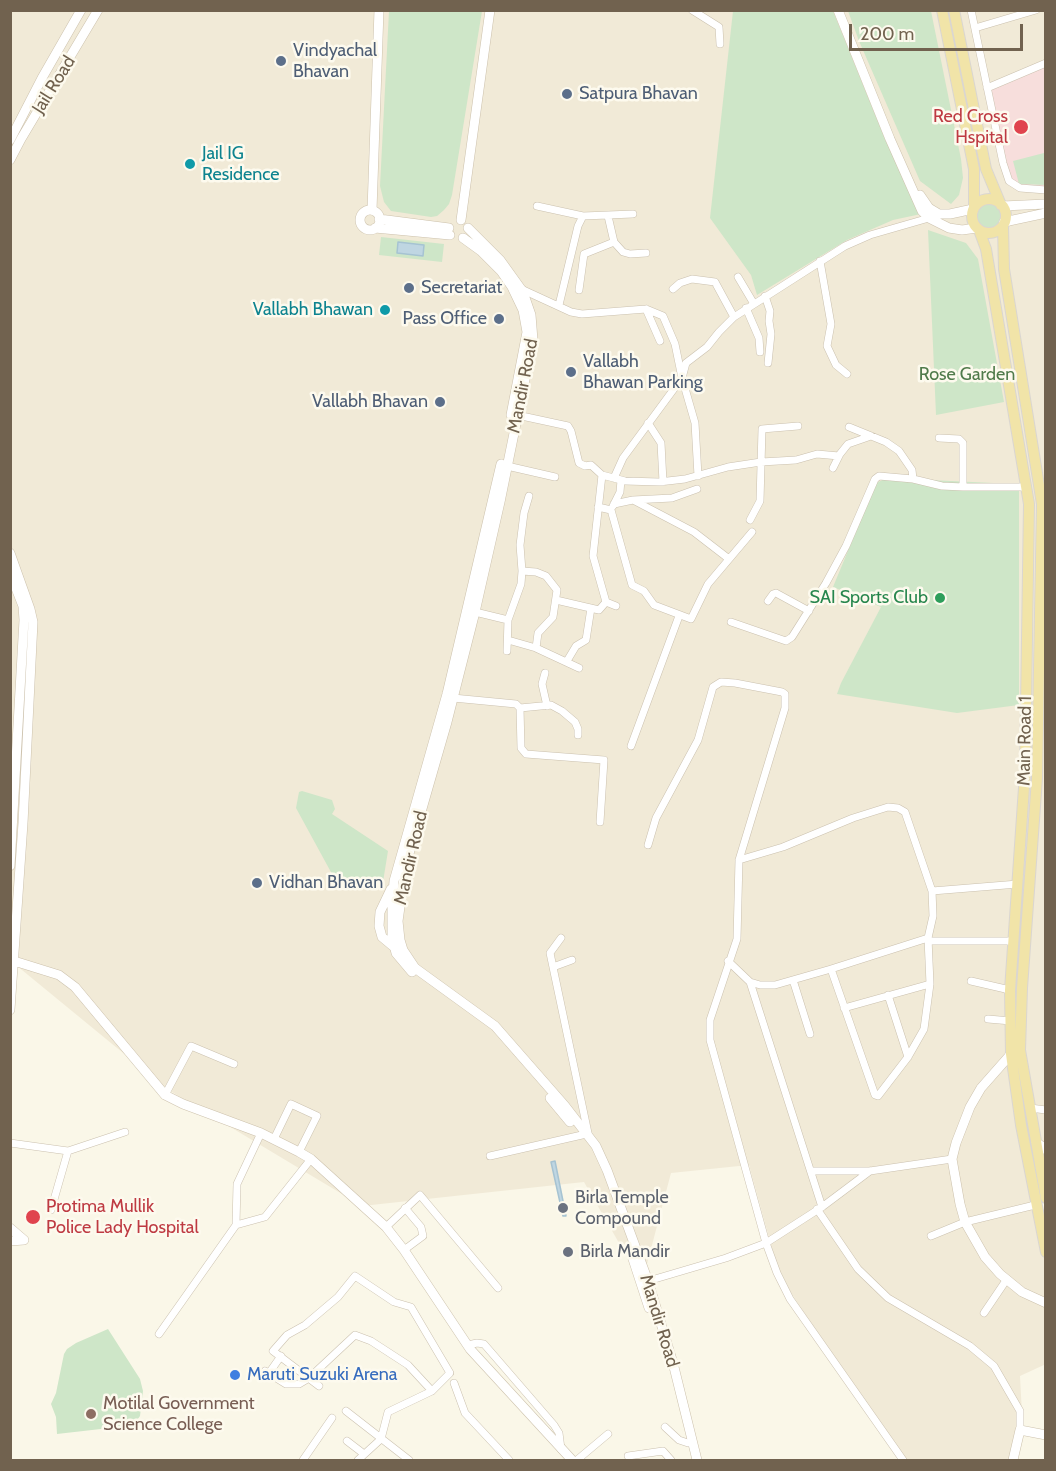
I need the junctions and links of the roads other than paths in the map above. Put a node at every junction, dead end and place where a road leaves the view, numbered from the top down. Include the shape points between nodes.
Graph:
1 (81, 10) edge
2 (98, 10) edge
3 (379, 10) edge
4 (490, 10) edge
5 (692, 10) edge
6 (838, 10) edge
7 (843, 10) edge
8 (942, 10) edge
9 (954, 10) edge
10 (971, 10) edge
11 (1036, 10) edge
12 (975, 28) junction
13 (720, 44) dead end
14 (1046, 63) edge
15 (987, 88) junction
16 (10, 140) edge
17 (10, 160) edge
18 (1046, 190) edge
19 (1046, 204) edge
20 (537, 206) dead end
21 (1002, 206) junction
22 (974, 208) junction
23 (372, 210) junction
24 (1046, 213) edge
25 (633, 214) dead end
26 (583, 216) junction
27 (608, 216) junction
28 (928, 218) junction
29 (461, 220) junction
30 (377, 224) junction
31 (1004, 224) junction
32 (468, 228) junction
33 (978, 229) junction
34 (449, 231) junction
35 (464, 238) junction
36 (614, 242) junction
37 (646, 253) dead end
38 (820, 261) junction
39 (738, 277) dead end
40 (521, 289) junction
41 (673, 289) dead end
42 (579, 290) dead end
43 (765, 296) junction
44 (754, 304) junction
45 (559, 305) junction
46 (746, 308) junction
47 (646, 309) junction
48 (734, 317) junction
49 (660, 341) dead end
50 (760, 351) dead end
51 (768, 363) dead end
52 (847, 374) dead end
53 (682, 378) junction
54 (517, 415) junction
55 (648, 423) junction
56 (798, 426) dead end
57 (849, 427) dead end
58 (871, 436) junction
59 (939, 438) dead end
60 (840, 456) junction
61 (761, 462) junction
62 (507, 466) junction
63 (833, 468) dead end
64 (602, 475) junction
65 (698, 476) junction
66 (555, 477) dead end
67 (617, 479) junction
68 (913, 479) junction
69 (663, 482) junction
70 (963, 487) junction
71 (1026, 487) junction
72 (697, 489) dead end
73 (529, 495) dead end
74 (633, 500) junction
75 (1044, 504) edge
76 (598, 507) junction
77 (613, 507) junction
78 (750, 520) dead end
79 (492, 521) junction
80 (752, 532) dead end
81 (10, 553) edge
82 (729, 559) junction
83 (522, 571) junction
84 (10, 573) edge
85 (556, 600) junction
86 (768, 601) dead end
87 (606, 602) junction
88 (616, 606) dead end
89 (591, 608) junction
90 (809, 610) junction
91 (475, 612) junction
92 (679, 616) junction
93 (508, 620) junction
94 (731, 622) dead end
95 (508, 640) junction
96 (536, 648) junction
97 (507, 651) dead end
98 (567, 661) junction
99 (579, 668) dead end
100 (545, 673) dead end
101 (15, 698) edge
102 (453, 698) junction
103 (547, 706) junction
104 (520, 708) junction
105 (578, 735) dead end
106 (631, 746) dead end
107 (1024, 796) junction
108 (1035, 801) junction
109 (600, 822) dead end
110 (648, 845) dead end
111 (739, 861) junction
112 (10, 866) edge
113 (1018, 884) junction
114 (932, 891) junction
115 (561, 938) dead end
116 (928, 939) junction
117 (1014, 941) junction
118 (572, 960) dead end
119 (14, 961) junction
120 (728, 961) junction
121 (553, 967) junction
122 (831, 969) junction
123 (793, 980) junction
124 (971, 981) dead end
125 (750, 982) junction
126 (930, 984) junction
127 (1011, 990) junction
128 (888, 995) junction
129 (844, 1008) junction
130 (10, 1010) edge
131 (988, 1019) dead end
132 (1011, 1022) junction
133 (810, 1034) dead end
134 (1011, 1054) junction
135 (908, 1057) junction
136 (234, 1064) dead end
137 (165, 1095) junction
138 (1030, 1108) junction
139 (1046, 1110) edge
140 (125, 1132) dead end
141 (261, 1133) junction
142 (585, 1135) junction
143 (274, 1139) junction
144 (1035, 1141) junction
145 (10, 1143) edge
146 (68, 1151) junction
147 (1046, 1151) edge
148 (299, 1152) junction
149 (490, 1156) dead end
150 (311, 1159) junction
151 (952, 1159) junction
152 (811, 1171) junction
153 (870, 1172) junction
154 (1046, 1198) edge
155 (1035, 1205) junction
156 (405, 1208) junction
157 (820, 1208) junction
158 (51, 1210) dead end
159 (965, 1222) junction
160 (236, 1225) junction
161 (386, 1227) junction
162 (11, 1228) edge
163 (10, 1236) edge
164 (931, 1236) dead end
165 (24, 1240) junction
166 (10, 1241) edge
167 (766, 1243) junction
168 (404, 1250) junction
169 (1046, 1252) edge
170 (1007, 1279) junction
171 (648, 1281) junction
172 (498, 1288) dead end
173 (1046, 1303) edge
174 (984, 1313) dead end
175 (159, 1334) dead end
176 (281, 1356) junction
177 (309, 1378) junction
178 (454, 1383) dead end
179 (319, 1386) dead end
180 (432, 1391) junction
181 (346, 1411) dead end
182 (332, 1418) dead end
183 (665, 1427) dead end
184 (1020, 1430) junction
185 (608, 1434) dead end
186 (1046, 1435) edge
187 (381, 1439) junction
188 (347, 1440) dead end
189 (688, 1443) junction
190 (364, 1454) junction
191 (628, 1456) dead end
192 (303, 1461) edge
193 (358, 1461) edge
194 (409, 1461) edge
195 (509, 1461) edge
196 (572, 1461) edge
197 (577, 1461) edge
198 (671, 1461) edge
199 (691, 1461) edge
200 (697, 1461) edge
201 (903, 1461) edge
202 (1013, 1461) edge

1 - 16 street, Jail Road
2 - 17 street, Jail Road
3 - 23 street
4 - 29 street
5 - 13 street via 718,27
6 - 28 street via 915,197
7 - 22 street via 924,203 941,214
8 - 22 main road via 974,169
9 - 21 main road via 986,170
10 - 12 street
11 - 12 street
12 - 15 street
14 - 15 street
15 - 18 street via 1009,181 1020,189
19 - 21 street
20 - 26 street
21 - 22 main road via 985,199
21 - 31 main road
22 - 33 main road via 972,219
23 - 30 street via 377,213
23 - 30 street via 363,213 360,222 367,229
24 - 31 street
25 - 27 street
26 - 27 street
26 - 45 street
27 - 36 street
28 - 33 street via 949,228
28 - 38 street via 870,235
29 - 32 street
29 - 34 street via 453,221
30 - 34 street
31 - 33 main road via 991,234
31 - 75 main road, Main Road 1 via 1004,268
32 - 35 street
32 - 40 street, Mandir Road via 500,260
33 - 71 main road, Main Road 1 via 986,249
34 - 35 street via 456,239
35 - 79 street, Mandir Road via 501,271 519,299 527,326
36 - 37 street via 623,252
36 - 42 street via 584,254
38 - 43 street
38 - 52 street via 831,324 827,346 836,365
39 - 44 street
40 - 45 street
40 - 54 street, Mandir Road via 529,307 533,334
41 - 48 street via 692,279 715,282
43 - 44 street
43 - 51 street via 770,309
44 - 46 street
45 - 47 street via 582,314
46 - 48 street
46 - 50 street via 759,338
47 - 49 street
47 - 53 street via 663,316 675,344
48 - 53 street via 686,363
53 - 55 street
53 - 65 street via 695,423
54 - 62 street, Mandir Road
54 - 64 street via 568,426 579,463 591,465
55 - 67 street via 623,458
55 - 69 street via 661,443
56 - 61 street via 762,429
57 - 58 street
58 - 60 street via 848,444
58 - 68 street via 899,451 912,470
59 - 70 street via 959,439 963,443
60 - 61 street via 817,454
60 - 63 street
61 - 65 street
61 - 78 street via 760,501
62 - 66 street
62 - 79 street, Mandir Road
64 - 67 street
64 - 76 street
65 - 69 street
67 - 69 street
67 - 77 street via 620,492
68 - 70 street
68 - 90 street via 883,475 875,479 846,546
70 - 71 street
71 - 107 main road, Main Road 1 via 1029,504
72 - 74 street via 672,498
73 - 83 street via 520,545
74 - 77 street
74 - 82 street via 694,532
75 - 108 main road, Main Road 1
76 - 77 street
76 - 87 street via 593,556
77 - 92 street via 632,585 644,591 654,605
79 - 91 street, Mandir Road
79 - 142 street, Mandir Road via 394,881 394,947 403,963 431,988 493,1031
80 - 82 street
81 - 119 street via 33,622
82 - 92 street via 708,584 693,619
83 - 85 street via 546,576 557,590
83 - 93 street
84 - 101 street via 23,606 24,620
85 - 89 street
85 - 96 street via 553,617 538,633
86 - 90 street via 776,593
87 - 88 street
87 - 89 street via 601,610
89 - 98 street via 586,640 576,646
90 - 94 street via 786,641
91 - 93 street
91 - 102 street, Mandir Road
92 - 106 street
93 - 95 street
95 - 96 street
95 - 97 street
96 - 98 street
98 - 99 street
100 - 103 street via 542,684
101 - 112 street
102 - 104 street via 516,704
102 - 142 street, Mandir Road via 406,864 398,921 402,946 415,968 495,1026 537,1072
103 - 104 street
103 - 105 street via 559,709 575,722
104 - 109 street via 521,748 526,754 604,760
107 - 108 street
107 - 113 main road, Main Road 1
108 - 138 main road, Main Road 1 via 1020,1050
110 - 111 street via 656,818 698,740 713,687 721,682 735,683 782,692 786,698
111 - 114 street via 853,818 894,807 905,812
111 - 120 street via 737,939
113 - 114 street
113 - 117 main road, Main Road 1
114 - 116 street via 933,916
115 - 121 street via 550,953
116 - 117 street
116 - 122 street
116 - 126 street
117 - 127 main road, Main Road 1
118 - 121 street
119 - 130 street
119 - 137 street via 59,975 75,987
120 - 125 street
120 - 167 street via 710,1020 710,1040
121 - 142 street
122 - 123 street
122 - 129 street
123 - 125 street via 775,985
123 - 133 street
124 - 127 street
125 - 152 street
126 - 128 street
126 - 135 street via 924,1029
127 - 132 main road, Main Road 1
128 - 129 street
128 - 135 street
129 - 135 street via 875,1095 881,1094
131 - 132 street
132 - 134 main road, Main Road 1
134 - 151 street via 970,1107
134 - 155 main road, Main Road 1
136 - 137 street via 191,1046
137 - 141 street
138 - 139 street
138 - 144 main road, Main Road 1
140 - 146 street
141 - 143 street
141 - 160 street via 237,1184
142 - 149 street
142 - 171 street, Mandir Road via 596,1146 607,1170
142 - 189 street, Mandir Road via 663,1347
143 - 148 street
143 - 148 street via 291,1104 317,1116
144 - 147 street
144 - 154 main road, Main Road 1
145 - 146 street
146 - 158 street
148 - 150 street
150 - 160 street via 265,1217
150 - 161 street
151 - 153 street
151 - 159 street
152 - 153 street
152 - 157 street
153 - 157 street
155 - 159 street
155 - 169 main road, Main Road 1
156 - 161 street
156 - 168 street via 422,1227 423,1236
156 - 172 street via 420,1195
157 - 167 street
157 - 184 street via 858,1269 888,1298 970,1346 994,1366 1020,1411
159 - 164 street
159 - 170 street via 985,1257
160 - 175 street
161 - 168 street
162 - 165 street
163 - 165 street
165 - 166 street
167 - 171 street
167 - 201 street via 790,1299
168 - 196 street via 468,1345
170 - 173 street via 1022,1292
170 - 174 street
171 - 200 street, Mandir Road
176 - 177 street
176 - 177 street via 267,1372 286,1384 298,1384
176 - 180 street via 273,1351 287,1335 330,1304 355,1276 394,1302 411,1307 450,1373
177 - 179 street
177 - 180 street via 356,1335 408,1365
178 - 195 street via 465,1413
180 - 187 street via 388,1412
181 - 187 street
182 - 192 street
183 - 189 street
184 - 186 street
184 - 202 street
185 - 197 street
187 - 190 street
187 - 194 street
188 - 190 street
189 - 199 street, Mandir Road
190 - 193 street
191 - 198 street via 663,1451

